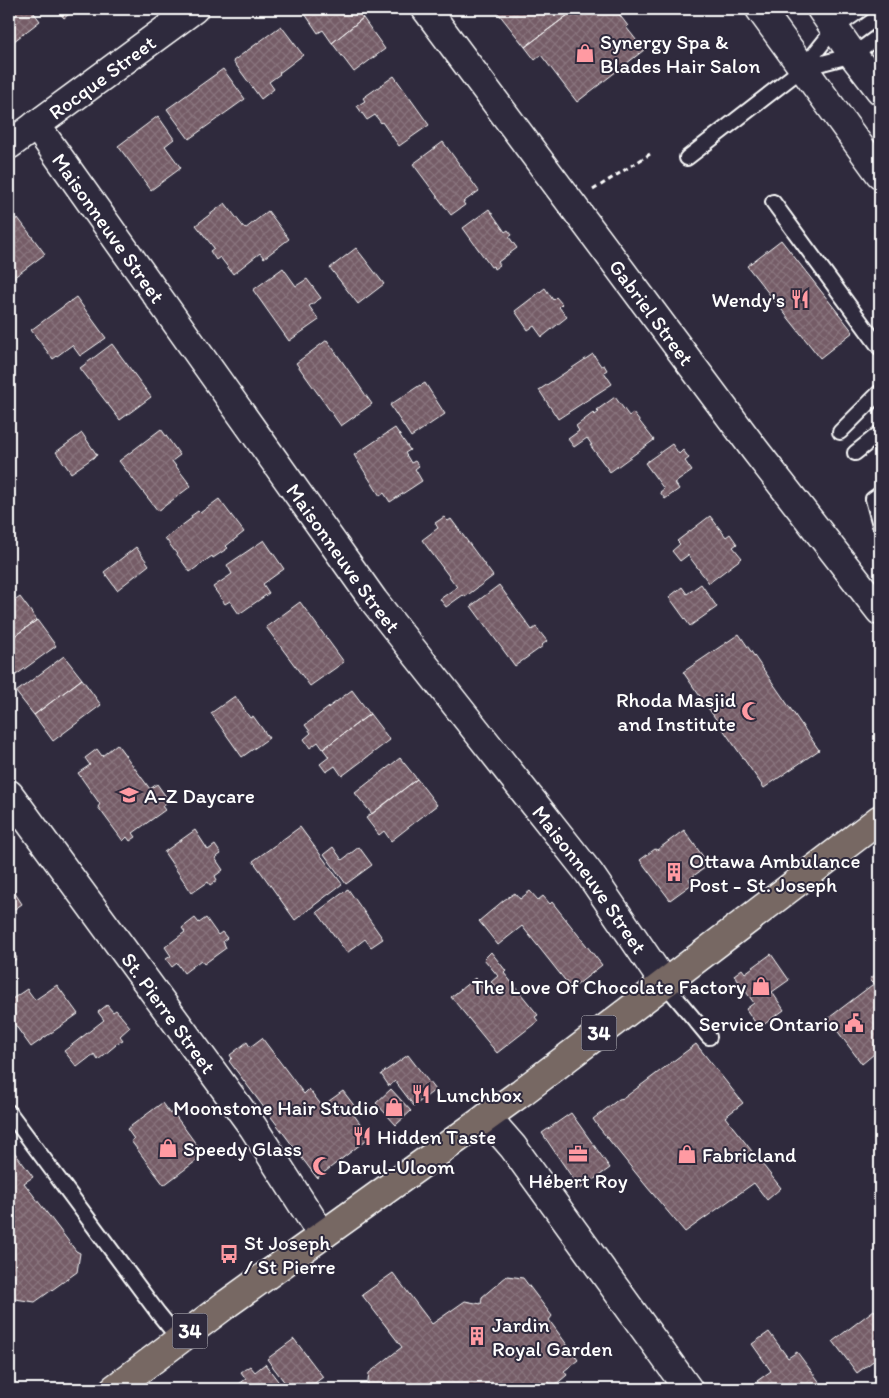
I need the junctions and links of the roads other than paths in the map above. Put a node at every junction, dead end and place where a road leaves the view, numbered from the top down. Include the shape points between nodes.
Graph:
1 (194, 9) edge
2 (426, 9) edge
3 (760, 9) edge
4 (862, 9) edge
5 (828, 18) edge
6 (880, 35) edge
7 (853, 55) junction
8 (803, 68) junction
9 (880, 90) edge
10 (36, 125) junction
11 (9, 145) edge
12 (687, 158) dead end
13 (880, 174) edge
14 (773, 202) dead end
15 (880, 348) edge
16 (880, 392) edge
17 (840, 432) dead end
18 (880, 433) edge
19 (855, 453) dead end
20 (880, 494) edge
21 (880, 525) edge
22 (880, 611) edge
23 (9, 794) edge
24 (880, 819) edge
25 (664, 983) junction
26 (708, 1037) dead end
27 (9, 1112) edge
28 (487, 1117) junction
29 (322, 1236) junction
30 (179, 1339) junction
31 (114, 1389) edge
32 (688, 1389) edge

1 - 10 street, Rocque Street
2 - 22 street, Gabriel Street via 749,442
3 - 8 street
4 - 5 lane
5 - 7 street
5 - 8 lane
6 - 7 lane
7 - 8 lane
7 - 9 street
8 - 12 lane
8 - 13 street
10 - 11 street, Rocque Street
10 - 25 street, Maisonneuve Street via 374,601 589,874
14 - 15 lane
16 - 17 lane
18 - 19 lane
20 - 21 lane via 874,499
23 - 29 street, St. Pierre Street via 253,1127
24 - 25 main road, 34
25 - 26 lane
25 - 28 main road, 34
27 - 30 lane
28 - 29 main road, 34
28 - 32 street via 513,1147
29 - 30 main road, 34
30 - 31 main road, 34

